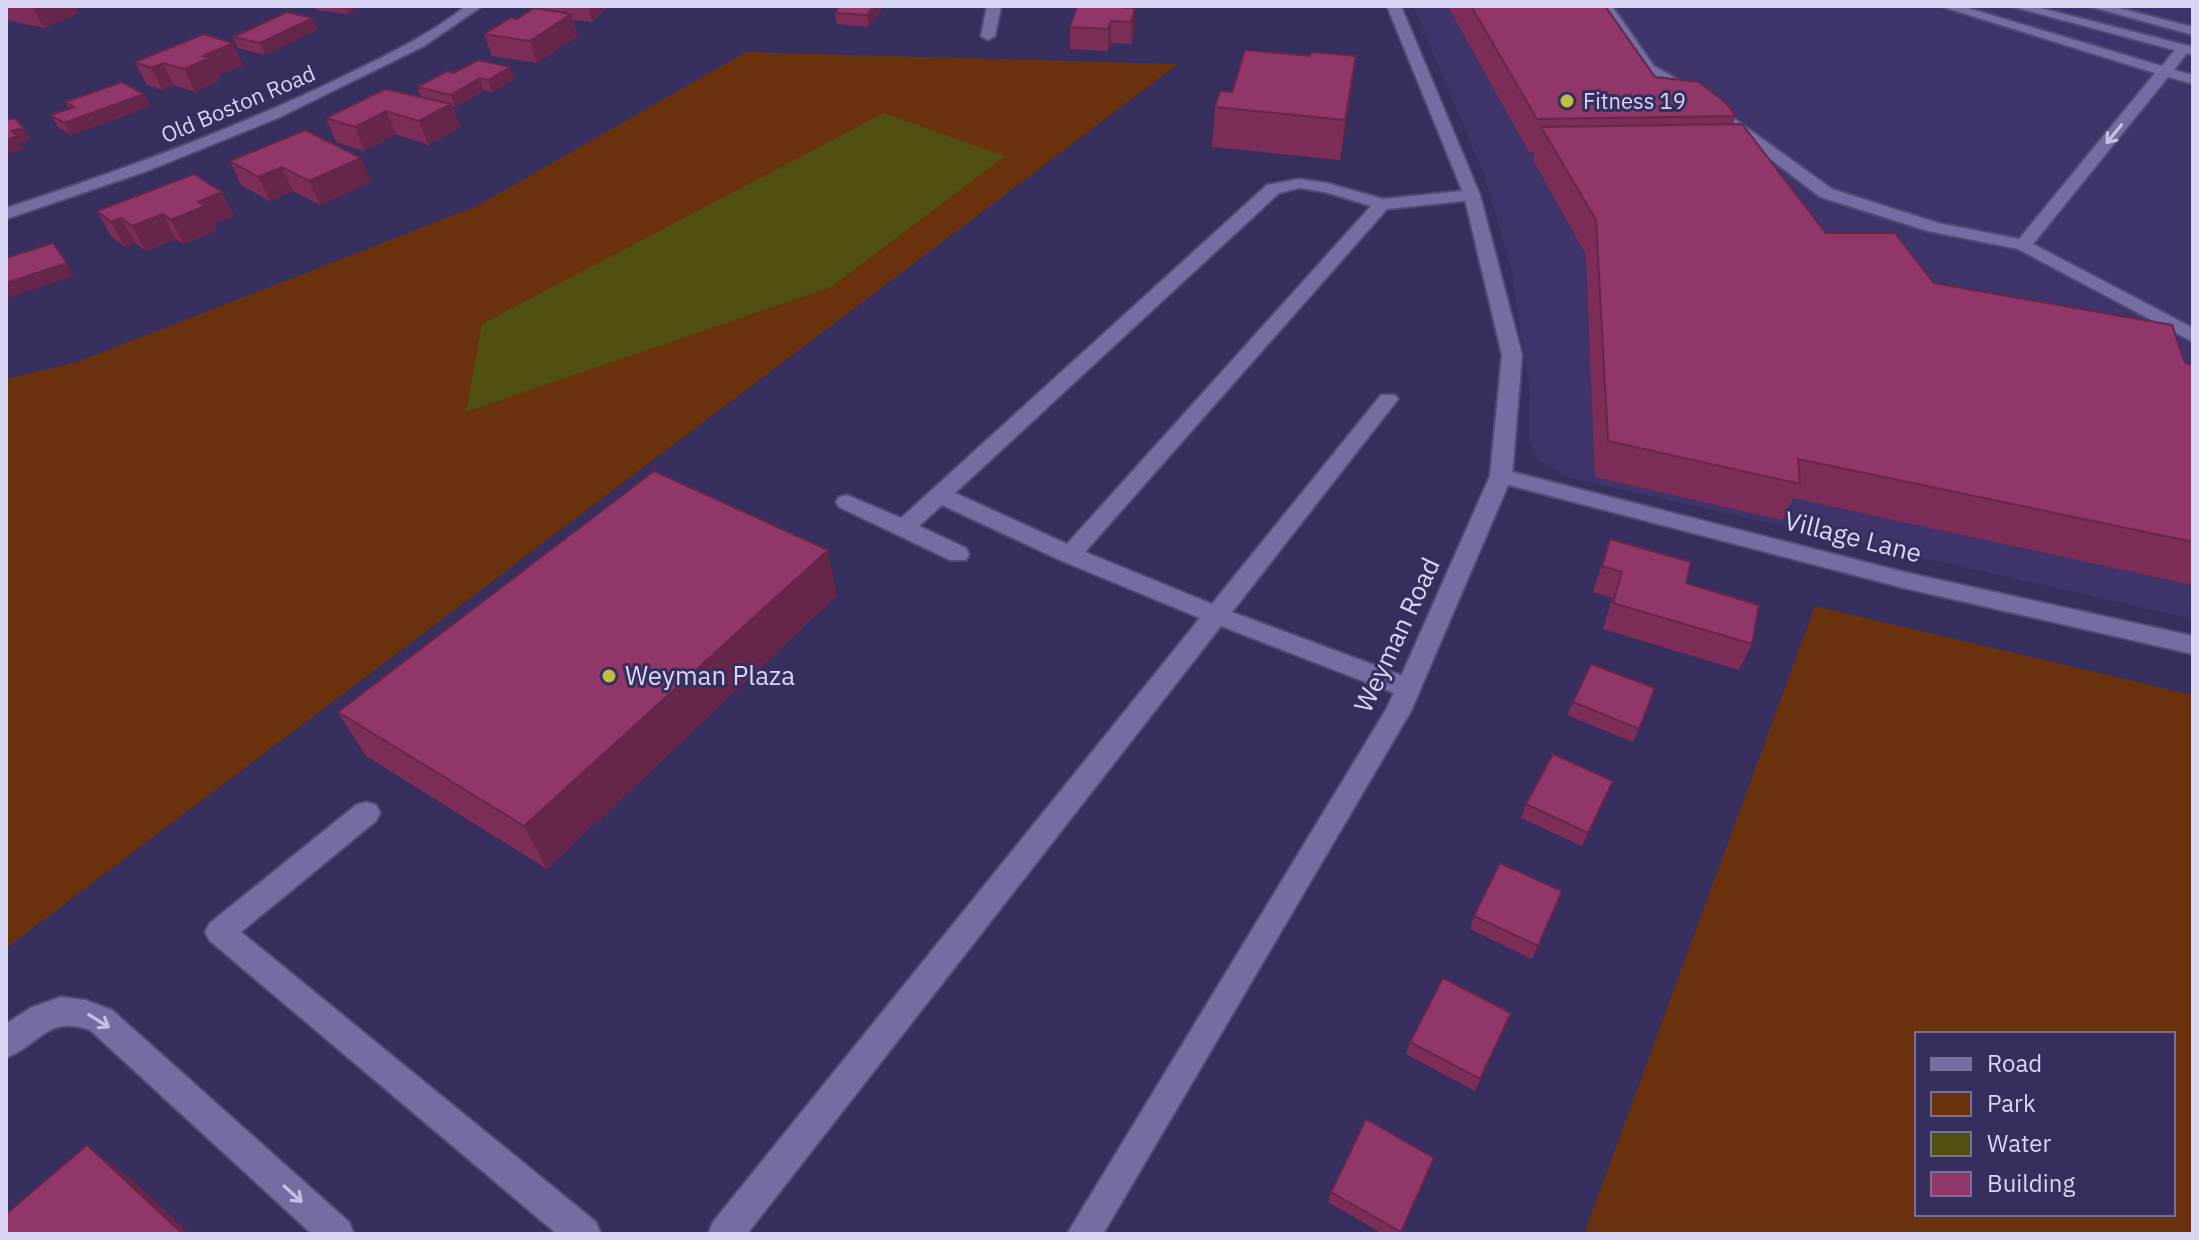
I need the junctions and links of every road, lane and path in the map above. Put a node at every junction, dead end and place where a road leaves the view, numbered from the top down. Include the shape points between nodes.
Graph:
1 (475, 6) edge
2 (994, 6) edge
3 (1394, 6) edge
4 (1605, 6) edge
5 (1947, 6) edge
6 (2017, 6) edge
7 (2095, 6) edge
8 (2193, 31) edge
9 (988, 36) dead end
10 (2188, 50) edge
11 (2164, 73) junction
12 (2193, 80) edge
13 (1472, 195) junction
14 (1382, 204) junction
15 (6, 214) edge
16 (2023, 245) junction
17 (2193, 336) edge
18 (1388, 399) dead end
19 (1501, 476) junction
20 (940, 495) junction
21 (847, 502) dead end
22 (903, 528) junction
23 (958, 554) dead end
24 (1070, 555) junction
25 (1216, 615) junction
26 (2193, 645) edge
27 (1408, 688) junction
28 (366, 813) dead end
29 (6, 1043) edge
30 (337, 1234) edge
31 (584, 1234) edge
32 (725, 1234) edge
33 (1084, 1234) edge

1 - 15 street, Old Boston Road via 400,53 307,100 126,175
2 - 9 street
3 - 13 street, Weyman Road
4 - 16 street via 1649,69 1690,91 1826,193 1934,227
5 - 11 street
6 - 10 street
7 - 8 street
10 - 11 street
11 - 12 street
11 -> 16 street
13 - 14 street
13 - 19 street, Weyman Road via 1512,355
14 - 20 street via 1308,184 1273,189
14 - 24 street
16 - 17 street
18 - 25 street
19 - 26 street, Village Lane via 1904,580
19 - 27 street, Weyman Road
20 - 22 street
20 - 24 street
21 - 22 street
22 - 23 street
24 - 25 street
25 - 27 street
25 - 32 street
27 - 33 street, Weyman Road
28 - 31 street via 220,932
29 -> 30 street via 44,1015 73,1008 101,1020

